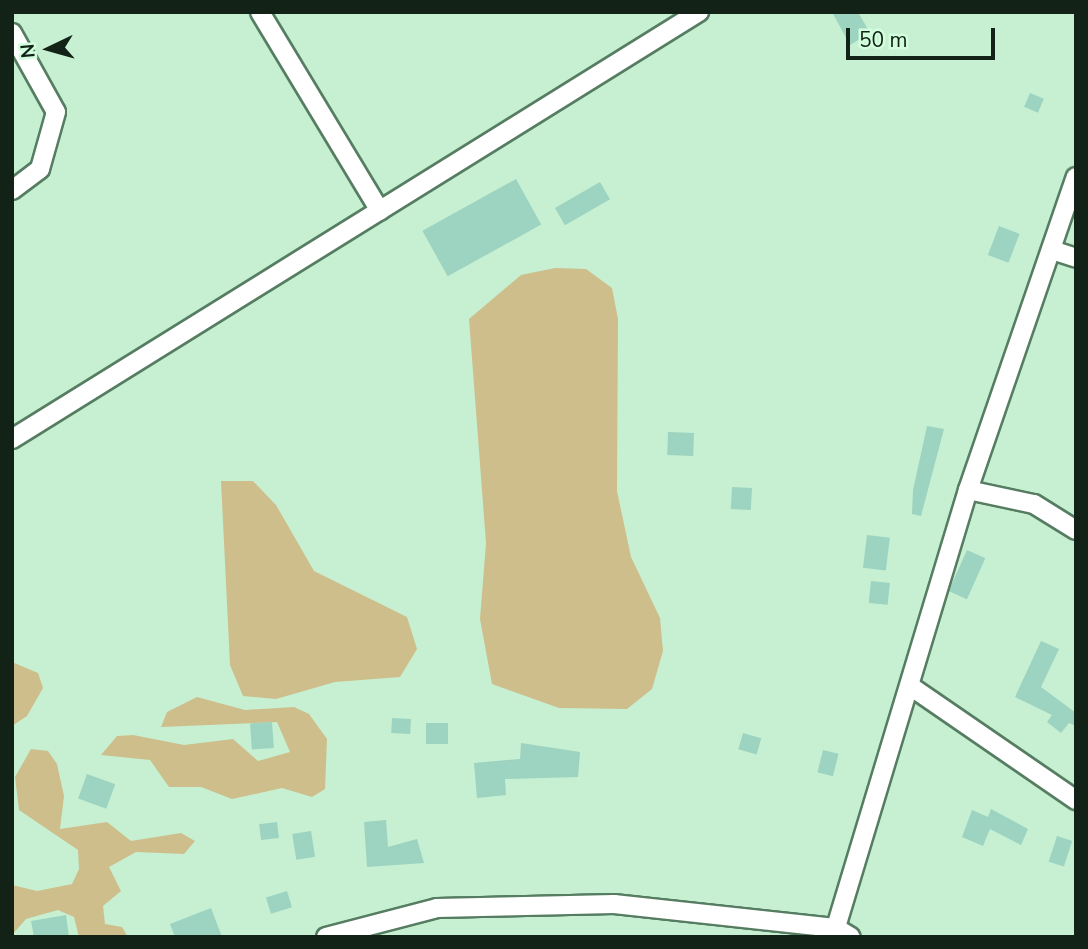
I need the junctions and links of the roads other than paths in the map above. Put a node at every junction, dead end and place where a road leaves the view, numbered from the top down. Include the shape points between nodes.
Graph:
1 (260, 12) edge
2 (699, 12) edge
3 (12, 33) edge
4 (1076, 177) edge
5 (12, 190) edge
6 (380, 211) junction
7 (1052, 250) junction
8 (1076, 258) edge
9 (12, 439) edge
10 (968, 491) junction
11 (1076, 530) edge
12 (913, 688) junction
13 (1076, 800) edge
14 (840, 934) edge
15 (326, 937) edge

1 - 6 street
2 - 6 street
3 - 5 street via 56,112 40,169
4 - 7 street
6 - 9 street
7 - 8 street
7 - 10 street
10 - 11 street via 1034,505
10 - 12 street
12 - 13 street
12 - 14 street
14 - 15 street via 614,904 438,908

